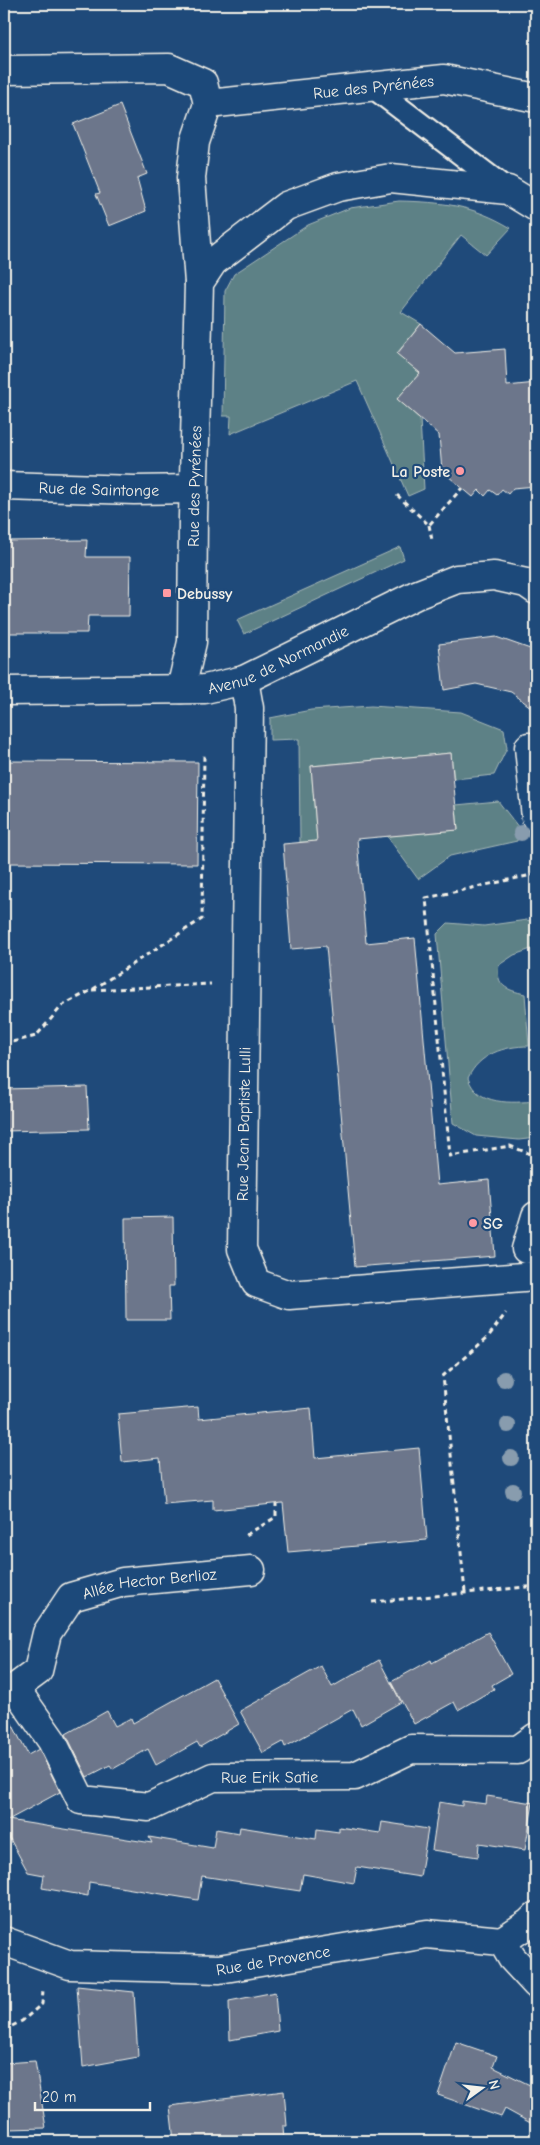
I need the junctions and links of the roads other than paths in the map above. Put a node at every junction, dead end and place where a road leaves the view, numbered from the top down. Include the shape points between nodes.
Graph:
1 (4, 70) edge
2 (371, 86) junction
3 (536, 98) edge
4 (208, 104) junction
5 (508, 190) junction
6 (536, 207) edge
7 (199, 284) junction
8 (4, 486) edge
9 (194, 489) junction
10 (536, 590) edge
11 (244, 680) junction
12 (181, 689) junction
13 (4, 691) edge
14 (529, 747) dead end
15 (536, 818) edge
16 (536, 1216) edge
17 (526, 1249) dead end
18 (536, 1276) edge
19 (251, 1570) dead end
20 (9, 1689) edge
21 (536, 1737) edge
22 (536, 1916) edge
23 (4, 1941) edge
24 (502, 1941) junction
25 (536, 1984) edge

1 - 4 street via 169,68 204,83
2 - 3 street, Rue des Pyrénées via 444,79
2 - 4 street, Rue des Pyrénées
2 - 5 lane
4 - 7 street, Rue des Pyrénées via 195,142 191,178
5 - 6 street
5 - 7 street via 391,178 338,187 286,206 213,262
7 - 9 street, Rue des Pyrénées
8 - 9 street, Rue de Saintonge
9 - 12 street, Rue des Pyrénées via 192,642
10 - 11 street, Avenue de Normandie via 526,584 494,576 457,579 416,595
11 - 12 street, Avenue de Normandie via 205,689
11 - 18 street, Rue Jean Baptiste Lulli via 249,708 242,1249 256,1283 289,1295
12 - 13 street, Avenue de Normandie
14 - 15 street
16 - 17 street
19 - 20 street, Allée Hector Berlioz via 123,1582 71,1597 47,1633 38,1671
20 - 21 street, Rue Erik Satie via 52,1741 82,1800 149,1807 213,1778 355,1776 411,1749 518,1750
22 - 24 street
23 - 24 street, Rue de Provence via 70,1964 219,1969 427,1934
24 - 25 street via 512,1958

